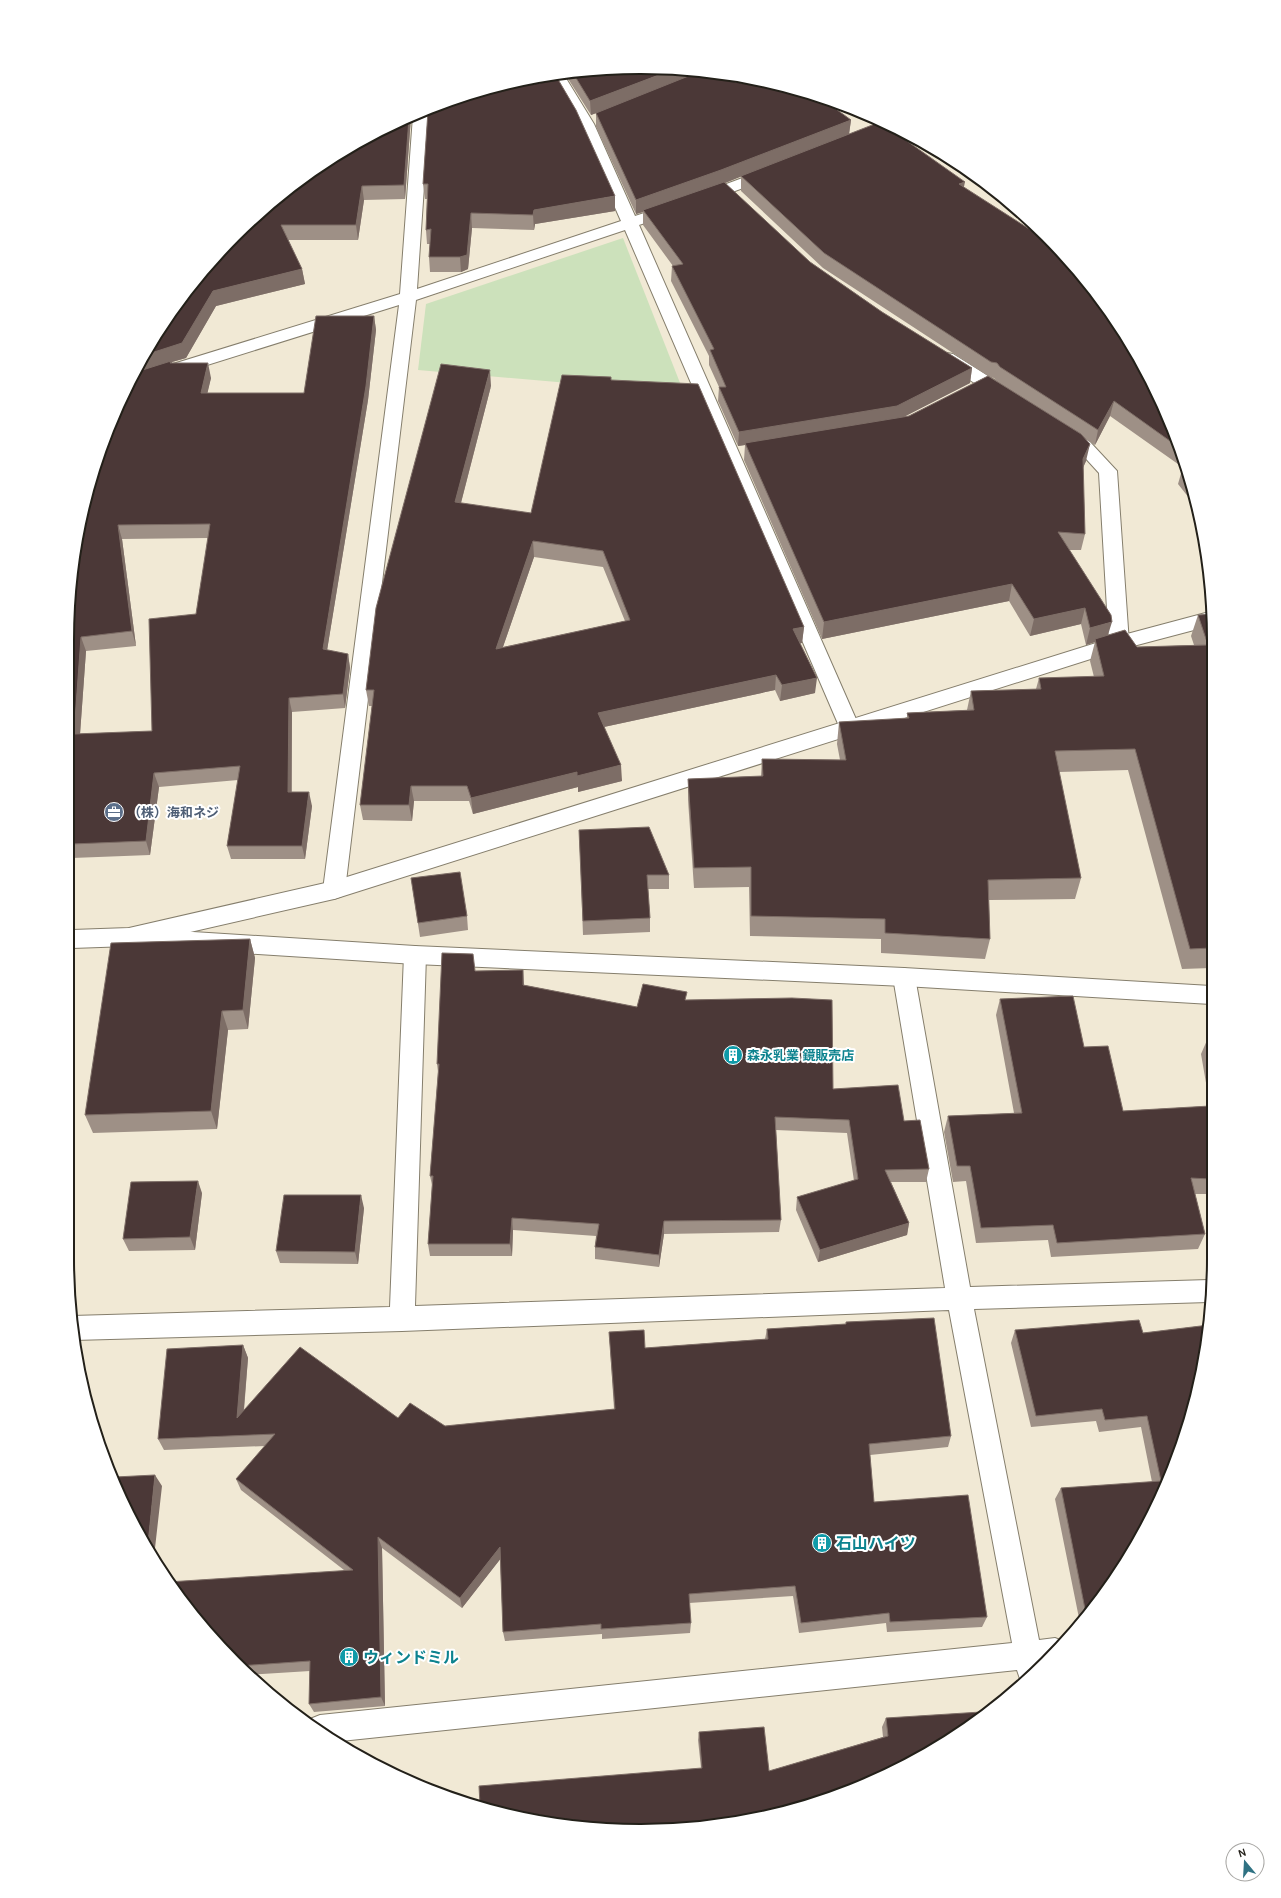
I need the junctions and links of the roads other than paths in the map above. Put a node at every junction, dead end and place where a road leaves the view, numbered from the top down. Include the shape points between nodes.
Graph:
1 (561, 80) edge
2 (421, 118) edge
3 (786, 166) edge
4 (726, 195) edge
5 (690, 203) edge
6 (631, 224) junction
7 (408, 297) junction
8 (934, 350) edge
9 (151, 376) edge
10 (988, 384) junction
11 (968, 394) edge
12 (1020, 404) edge
13 (1052, 425) edge
14 (1206, 620) edge
15 (1118, 643) junction
16 (849, 726) junction
17 (334, 890) junction
18 (129, 937) junction
19 (74, 940) edge
20 (415, 955) junction
21 (904, 977) junction
22 (1207, 995) edge
23 (1206, 1291) edge
24 (959, 1298) junction
25 (402, 1319) junction
26 (79, 1328) edge
27 (1030, 1665) edge
28 (325, 1729) edge

1 - 6 street via 593,121
2 - 7 street
3 - 4 street
5 - 6 street
6 - 7 street
6 - 16 street via 739,453
7 - 9 street
7 - 17 street
8 - 10 street
10 - 11 street
10 - 12 street
13 - 15 street via 1084,446 1108,471
14 - 15 street
15 - 16 street
16 - 17 street
17 - 18 street
18 - 19 street
18 - 20 street
20 - 21 street
20 - 25 street
21 - 22 street
21 - 24 street
23 - 24 street
24 - 25 street
24 - 27 street
25 - 26 street
27 - 28 street

